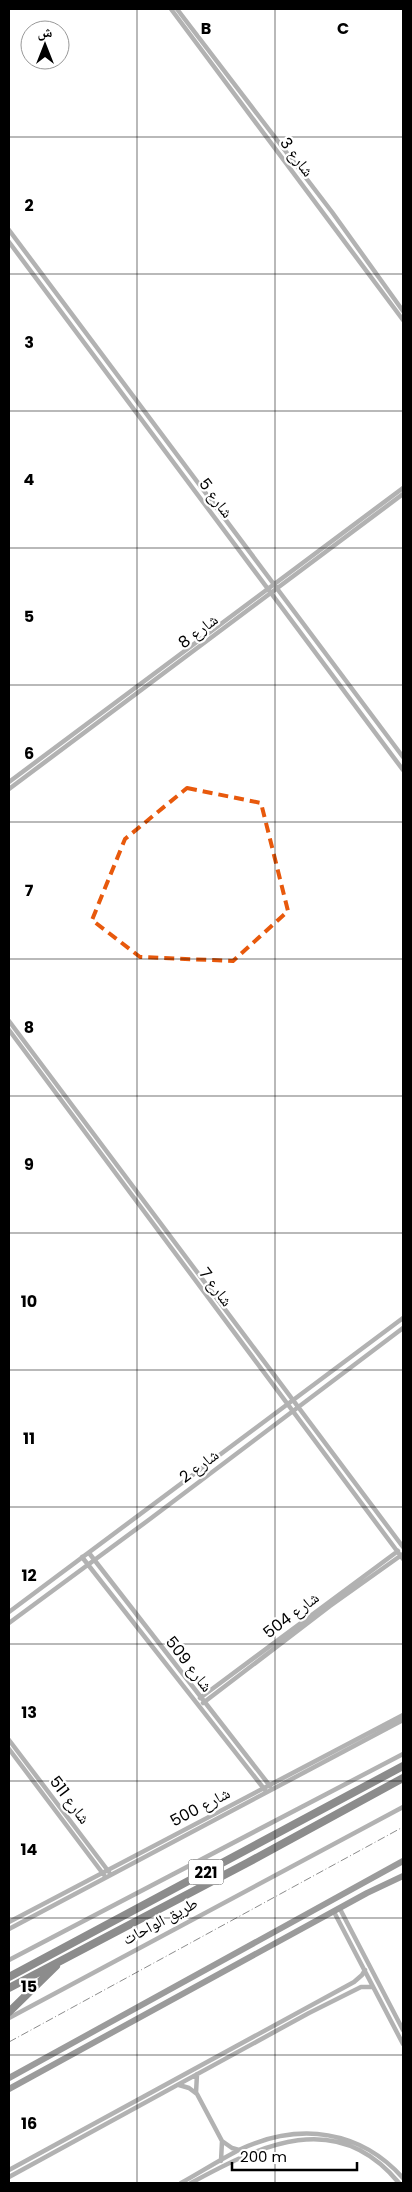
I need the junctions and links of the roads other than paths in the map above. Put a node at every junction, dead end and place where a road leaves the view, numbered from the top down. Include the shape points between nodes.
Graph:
1 (171, 9) edge
2 (177, 9) edge
3 (9, 230) edge
4 (9, 242) edge
5 (403, 311) edge
6 (403, 320) edge
7 (403, 488) edge
8 (403, 494) edge
9 (275, 586) junction
10 (269, 590) junction
11 (403, 756) edge
12 (403, 770) edge
13 (9, 782) edge
14 (9, 789) edge
15 (9, 1021) edge
16 (9, 1030) edge
17 (403, 1318) edge
18 (403, 1328) edge
19 (294, 1399) junction
20 (288, 1404) junction
21 (299, 1406) junction
22 (294, 1411) junction
23 (143, 1512) junction
24 (148, 1521) junction
25 (403, 1547) edge
26 (397, 1551) junction
27 (88, 1553) junction
28 (402, 1556) edge
29 (82, 1557) junction
30 (93, 1560) junction
31 (86, 1565) junction
32 (368, 1575) junction
33 (9, 1612) edge
34 (9, 1623) edge
35 (148, 1631) junction
36 (291, 1634) junction
37 (142, 1635) junction
38 (200, 1698) junction
39 (194, 1702) junction
40 (204, 1703) junction
41 (198, 1707) junction
42 (403, 1715) edge
43 (403, 1720) edge
44 (367, 1736) junction
45 (9, 1740) edge
46 (235, 1743) junction
47 (230, 1747) junction
48 (9, 1749) edge
49 (403, 1754) edge
50 (403, 1766) edge
51 (403, 1778) edge
52 (270, 1787) junction
53 (265, 1790) junction
54 (403, 1807) edge
55 (241, 1853) junction
56 (403, 1861) edge
57 (247, 1863) junction
58 (221, 1864) junction
59 (105, 1871) junction
60 (226, 1874) junction
61 (109, 1876) junction
62 (403, 1876) edge
63 (362, 1883) junction
64 (76, 1890) junction
65 (368, 1893) junction
66 (337, 1910) junction
67 (9, 1922) edge
68 (10, 1928) edge
69 (62, 1959) junction
70 (9, 1960) edge
71 (22, 1970) junction
72 (364, 1970) junction
73 (9, 1972) edge
74 (194, 1976) junction
75 (9, 1977) edge
76 (199, 1986) junction
77 (373, 1987) junction
78 (9, 1988) edge
79 (389, 2003) junction
80 (383, 2006) junction
81 (9, 2012) edge
82 (9, 2018) edge
83 (403, 2030) edge
84 (403, 2044) edge
85 (231, 2049) junction
86 (234, 2054) junction
87 (197, 2074) junction
88 (10, 2078) edge
89 (178, 2085) junction
90 (16, 2086) junction
91 (9, 2090) edge
92 (197, 2094) junction
93 (222, 2142) junction
94 (239, 2150) junction
95 (221, 2162) junction
96 (9, 2170) edge
97 (9, 2177) edge
98 (403, 2178) edge
99 (181, 2183) edge
100 (191, 2183) edge
101 (399, 2183) edge

1 - 6 street, شارع 3
2 - 5 street, شارع 3
3 - 9 street, شارع 5
4 - 10 street, شارع 5
7 - 9 street, شارع 8
8 - 9 street, شارع 8
9 - 10 street, شارع 8
9 - 11 street, شارع 5
10 - 12 street, شارع 5
10 - 13 street, شارع 8
10 - 14 street, شارع 8
15 - 19 street, شارع 7
16 - 20 street, شارع 7
17 - 19 street, شارع 2
18 - 21 street, شارع 2
19 - 20 street, شارع 2
19 - 21 street, شارع 7
20 - 22 street, شارع 7
20 - 23 street, شارع 2
21 - 22 street, شارع 2
21 - 25 street, شارع 7
22 - 24 street, شارع 2
22 - 26 street, شارع 7
23 - 24 street
23 - 27 street, شارع 2
24 - 30 street, شارع 2
25 - 26 street, شارع 504
26 - 28 street, شارع 7
26 - 32 street, شارع 504
27 - 29 street, شارع 2
27 - 30 street, شارع 509
28 - 32 street, شارع 504
29 - 31 street, شارع 509
29 - 33 street, شارع 2
30 - 31 street, شارع 2
30 - 35 street, شارع 509
31 - 34 street, شارع 2
31 - 37 street, شارع 509
32 - 36 street, شارع 504
35 - 37 street
35 - 38 street, شارع 509
36 - 38 street, شارع 504
36 - 40 street, شارع 504
37 - 39 street, شارع 509
38 - 39 street, شارع 504
38 - 40 street, شارع 509
39 - 41 street, شارع 509
40 - 41 street, شارع 504
40 - 46 street, شارع 509
41 - 47 street, شارع 509
42 - 44 street, شارع 500
43 - 44 street, شارع 500
44 - 52 street, شارع 500
45 - 59 street, شارع 511
46 - 47 street
46 - 52 street, شارع 509
47 - 53 street, شارع 509
48 - 59 street, شارع 511
49 - 70 street, 221
50 - 55 highway, طريق الواحات / 221
51 - 57 highway, طريق الواحات / 221
52 - 53 street, شارع 500
53 - 59 street, شارع 500
53 - 61 street, شارع 500
54 - 82 street, طريق الواحات / 221
55 - 57 highway
55 - 58 highway, طريق الواحات / 221
56 - 63 street
57 - 60 highway, طريق الواحات / 221
58 - 60 highway via 225,1866
58 - 71 highway, طريق الواحات / 221
59 - 61 street, شارع 511
59 - 64 street, شارع 500
60 - 69 highway, طريق الواحات / 221
61 - 64 street, شارع 500
62 - 65 street
63 - 65 street
63 - 74 street
64 - 67 street, شارع 500
64 - 68 street, شارع 500
65 - 66 street
66 - 72 street
66 - 76 street
66 - 79 street
67 - 68 street
69 - 78 highway, طريق الواحات / 221
69 - 81 highway
71 - 73 highway
71 - 75 highway, طريق الواحات / 221
72 - 77 street
72 - 85 street via 354,1982
74 - 76 street
74 - 88 street
76 - 90 street
77 - 80 street
77 - 86 street via 358,1988
79 - 80 street
79 - 83 street
80 - 84 street
85 - 86 street
85 - 96 street
86 - 87 street
87 - 89 street
87 - 92 street
88 - 90 street
89 - 92 street
89 - 97 street
90 - 91 street
92 - 93 street
93 - 94 street
93 - 95 street
94 - 95 street
94 - 98 street via 295,2134 334,2136 374,2152
95 - 99 street
100 - 101 street via 260,2149 309,2139 334,2142 360,2151 386,2168

